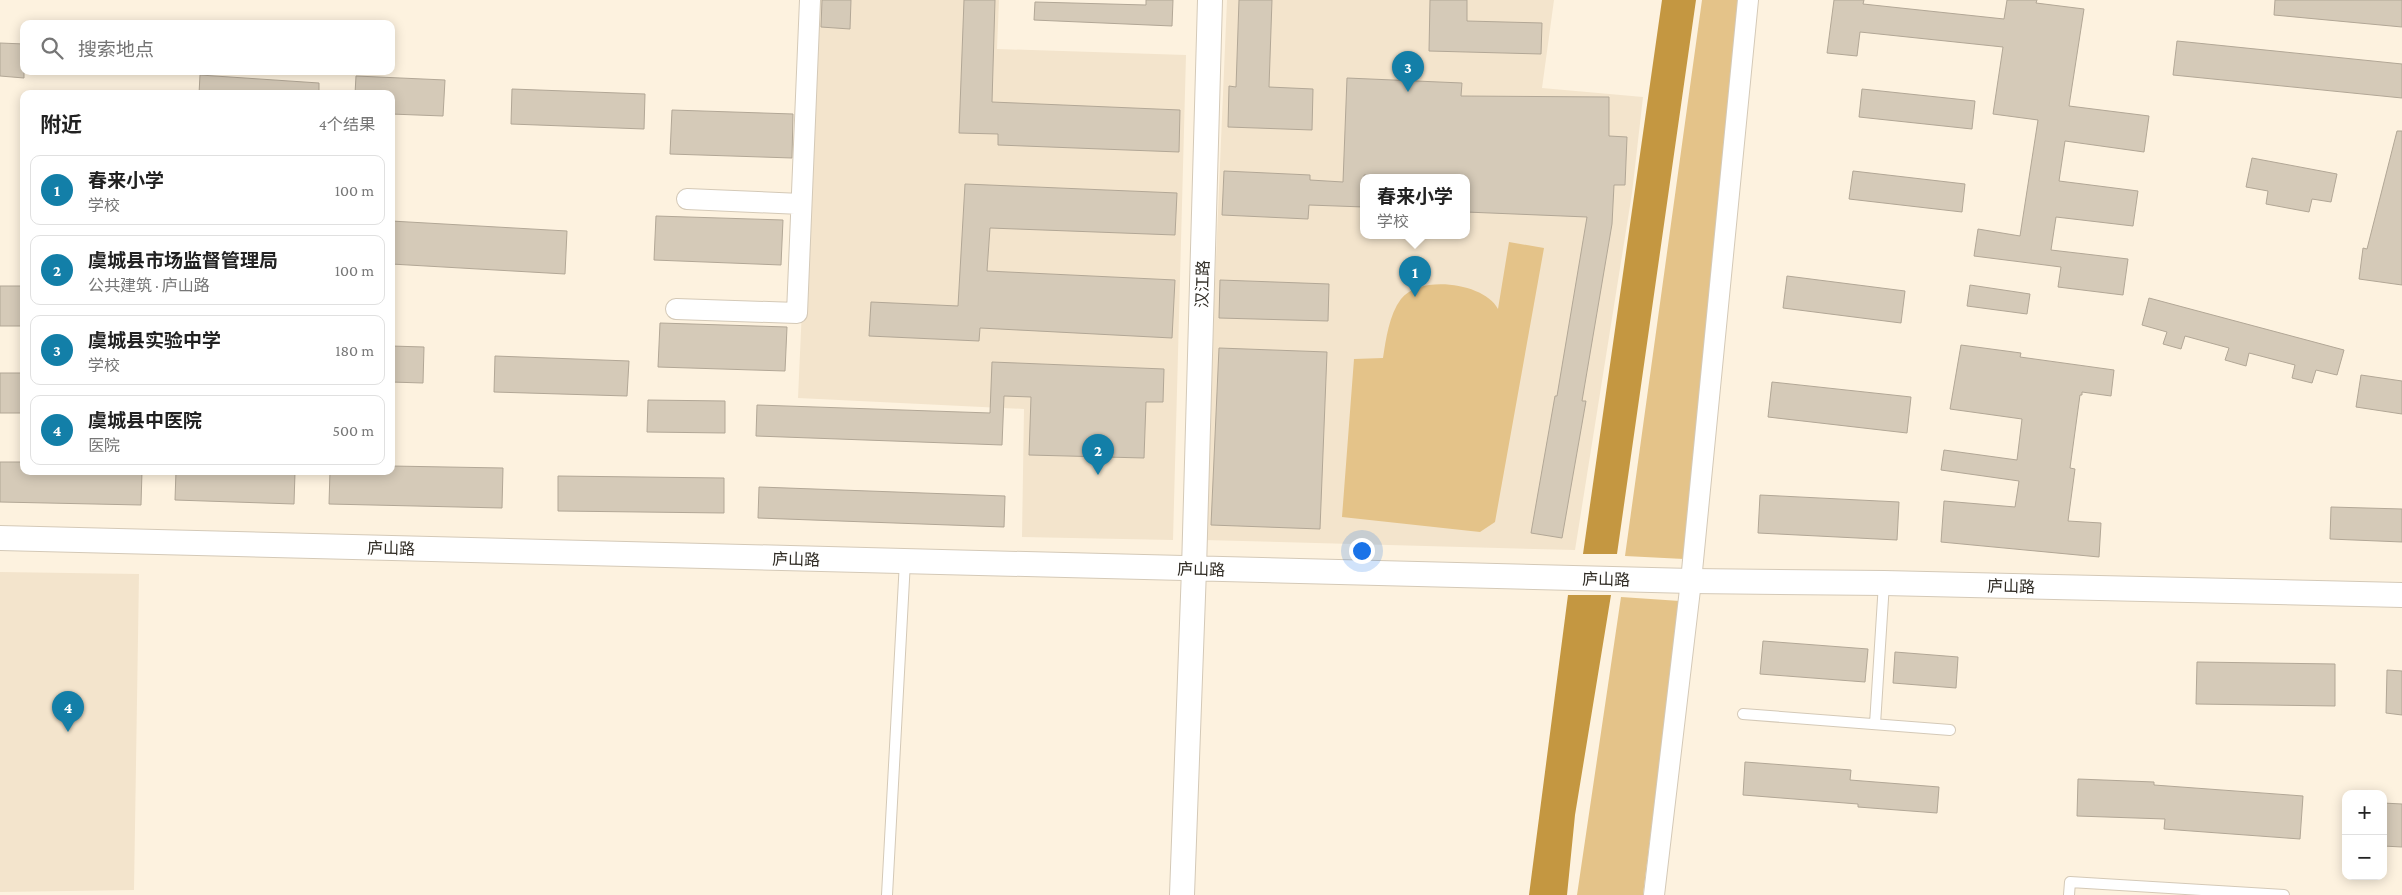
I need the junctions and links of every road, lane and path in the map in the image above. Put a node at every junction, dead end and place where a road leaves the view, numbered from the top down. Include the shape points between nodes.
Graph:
1 (810, 0) edge
2 (1210, 0) edge
3 (1748, 0) edge
4 (687, 199) dead end
5 (802, 204) junction
6 (676, 309) dead end
7 (0, 538) edge
8 (905, 561) junction
9 (1194, 569) junction
10 (1691, 581) junction
11 (1884, 582) junction
12 (2402, 595) edge
13 (1743, 714) dead end
14 (1875, 724) junction
15 (1950, 730) dead end
16 (2202, 892) edge
17 (888, 895) edge
18 (1182, 895) edge
19 (1654, 895) edge
20 (2068, 895) edge
21 (2284, 895) edge

1 - 5 street
2 - 9 street, 汉江路
3 - 10 street
4 - 5 street
5 - 6 street via 797,313
7 - 8 street, 庐山路
8 - 9 street, 庐山路
8 - 17 lane
9 - 10 street, 庐山路
9 - 18 street, 汉江路
10 - 11 street, 庐山路
10 - 19 street
11 - 12 street, 庐山路
11 - 14 lane
13 - 14 lane
14 - 15 lane
16 - 20 lane via 2070,882
16 - 21 lane

